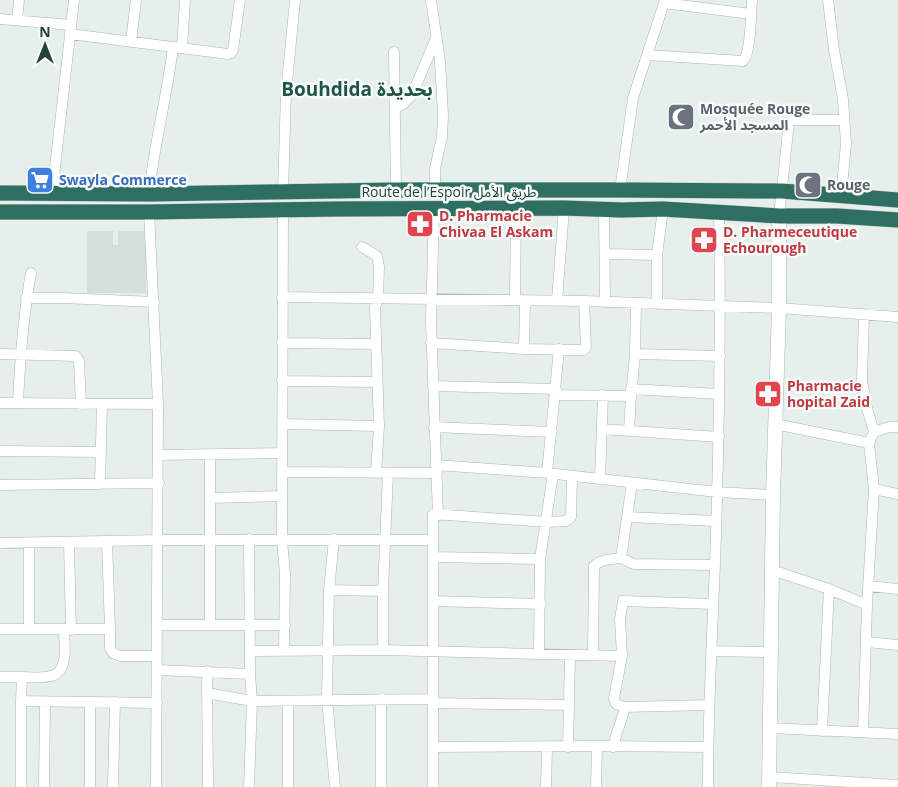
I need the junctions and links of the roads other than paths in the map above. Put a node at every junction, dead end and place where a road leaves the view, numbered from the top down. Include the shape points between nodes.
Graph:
1 (19, 0) edge
2 (74, 0) edge
3 (136, 0) edge
4 (185, 0) edge
5 (240, 0) edge
6 (296, 0) edge
7 (431, 0) edge
8 (752, 0) edge
9 (828, 0) edge
10 (664, 2) edge
11 (751, 14) junction
12 (0, 19) edge
13 (18, 20) junction
14 (71, 30) junction
15 (436, 38) junction
16 (131, 42) junction
17 (177, 48) junction
18 (394, 52) dead end
19 (647, 55) junction
20 (396, 108) junction
21 (844, 120) junction
22 (396, 190) junction
23 (435, 190) junction
24 (620, 190) junction
25 (782, 191) junction
26 (283, 192) junction
27 (0, 193) edge
28 (52, 194) junction
29 (149, 194) junction
30 (841, 196) junction
31 (898, 200) edge
32 (434, 208) junction
33 (564, 208) junction
34 (516, 209) junction
35 (663, 209) junction
36 (283, 210) junction
37 (604, 210) junction
38 (0, 212) edge
39 (148, 212) junction
40 (720, 212) junction
41 (779, 216) junction
42 (898, 220) edge
43 (362, 247) dead end
44 (605, 254) junction
45 (658, 255) junction
46 (31, 273) dead end
47 (282, 297) junction
48 (26, 298) junction
49 (378, 298) junction
50 (431, 298) junction
51 (520, 300) junction
52 (557, 301) junction
53 (584, 301) junction
54 (154, 302) junction
55 (605, 302) junction
56 (636, 303) junction
57 (657, 304) junction
58 (721, 306) junction
59 (779, 308) junction
60 (864, 314) junction
61 (898, 317) edge
62 (282, 343) junction
63 (432, 343) junction
64 (376, 344) junction
65 (524, 349) junction
66 (560, 349) junction
67 (0, 354) edge
68 (20, 354) junction
69 (635, 354) junction
70 (720, 356) junction
71 (282, 381) junction
72 (377, 382) junction
73 (434, 386) junction
74 (556, 392) junction
75 (631, 392) junction
76 (719, 394) junction
77 (603, 396) junction
78 (0, 403) edge
79 (18, 403) junction
80 (81, 404) junction
81 (102, 404) junction
82 (158, 404) junction
83 (282, 424) junction
84 (775, 424) junction
85 (379, 426) junction
86 (434, 427) junction
87 (898, 427) edge
88 (602, 429) junction
89 (629, 431) junction
90 (552, 432) junction
91 (874, 432) junction
92 (719, 437) junction
93 (869, 443) junction
94 (0, 451) edge
95 (101, 452) junction
96 (282, 453) junction
97 (210, 454) junction
98 (159, 455) junction
99 (436, 469) junction
100 (282, 472) junction
101 (376, 473) junction
102 (388, 473) junction
103 (550, 474) junction
104 (572, 476) junction
105 (600, 479) junction
106 (159, 483) junction
107 (632, 483) junction
108 (100, 484) junction
109 (0, 485) edge
110 (874, 489) junction
111 (717, 492) junction
112 (898, 494) edge
113 (773, 495) junction
114 (282, 496) junction
115 (210, 498) junction
116 (438, 515) junction
117 (627, 517) junction
118 (716, 521) junction
119 (547, 522) junction
120 (158, 540) junction
121 (210, 540) junction
122 (249, 540) junction
123 (282, 540) junction
124 (334, 540) junction
125 (386, 540) junction
126 (433, 540) junction
127 (107, 541) junction
128 (68, 542) junction
129 (0, 543) edge
130 (29, 543) junction
131 (433, 557) junction
132 (540, 558) junction
133 (622, 558) junction
134 (715, 565) junction
135 (772, 570) junction
136 (869, 586) junction
137 (829, 588) junction
138 (898, 589) edge
139 (329, 590) junction
140 (383, 591) junction
141 (433, 601) junction
142 (541, 604) junction
143 (713, 604) junction
144 (867, 605) junction
145 (250, 624) junction
146 (285, 624) junction
147 (157, 625) junction
148 (210, 625) junction
149 (0, 629) edge
150 (30, 629) junction
151 (110, 629) junction
152 (67, 630) junction
153 (867, 642) junction
154 (898, 645) edge
155 (328, 650) junction
156 (383, 650) junction
157 (250, 651) junction
158 (284, 651) junction
159 (711, 651) junction
160 (432, 652) junction
161 (771, 652) junction
162 (539, 654) junction
163 (570, 655) junction
164 (593, 655) junction
165 (157, 656) junction
166 (622, 656) junction
167 (157, 670) junction
168 (207, 671) junction
169 (250, 674) junction
170 (0, 677) edge
171 (22, 677) junction
172 (207, 694) junction
173 (288, 700) junction
174 (327, 700) junction
175 (381, 700) junction
176 (21, 701) junction
177 (252, 701) junction
178 (433, 701) junction
179 (45, 702) junction
180 (90, 702) junction
181 (115, 702) junction
182 (157, 703) junction
183 (569, 705) junction
184 (709, 705) junction
185 (625, 707) junction
186 (770, 728) junction
187 (822, 731) junction
188 (863, 732) junction
189 (898, 734) edge
190 (596, 746) junction
191 (433, 747) junction
192 (568, 747) junction
193 (613, 747) junction
194 (708, 747) junction
195 (547, 748) junction
196 (769, 782) edge
197 (871, 785) edge
198 (898, 785) edge
199 (21, 787) edge
200 (44, 787) edge
201 (90, 787) edge
202 (113, 787) edge
203 (156, 787) edge
204 (208, 787) edge
205 (249, 787) edge
206 (288, 787) edge
207 (335, 787) edge
208 (381, 787) edge
209 (433, 787) edge
210 (546, 787) edge
211 (596, 787) edge
212 (708, 787) edge

1 - 13 street
2 - 14 street
3 - 16 street
4 - 17 street
5 - 17 street via 231,53
6 - 26 street via 286,93
7 - 15 street
8 - 11 street
9 - 21 street
10 - 11 street
10 - 19 street
11 - 19 street via 743,61
12 - 13 street
13 - 14 street
14 - 16 street
14 - 28 street
15 - 20 street via 412,96
15 - 23 street via 443,115
16 - 17 street
17 - 29 street via 152,160
18 - 20 street
19 - 24 street via 633,98
20 - 22 street
21 - 25 street via 790,122
21 - 30 street via 846,144
22 - 23 highway, Route de l’Espoir طريق الأمل
22 - 26 highway, Route de l’Espoir طريق الأمل
23 - 24 highway, Route de l’Espoir طريق الأمل
24 - 25 highway, Route de l’Espoir طريق الأمل
25 - 30 highway, Route de l’Espoir طريق الأمل
25 - 41 street
26 - 29 highway, Route de l’Espoir طريق الأمل
27 - 28 highway, Route de l’Espoir طريق الأمل
28 - 29 highway, Route de l’Espoir طريق الأمل
30 - 31 highway, Route de l’Espoir طريق الأمل
32 - 34 highway, Route de l’Espoir طريق الأمل
32 - 36 highway, Route de l’Espoir طريق الأمل
32 - 50 street
33 - 34 highway, Route de l’Espoir طريق الأمل
33 - 37 highway, Route de l’Espoir طريق الأمل
33 - 52 street
34 - 51 street
35 - 37 highway, Route de l’Espoir طريق الأمل
35 - 40 highway, Route de l’Espoir طريق الأمل
35 - 45 street
36 - 39 highway, Route de l’Espoir طريق الأمل
36 - 47 street
37 - 44 street
38 - 39 highway, Route de l’Espoir طريق الأمل
39 - 54 street
40 - 41 highway, Route de l’Espoir طريق الأمل
40 - 58 street
41 - 42 highway, Route de l’Espoir طريق الأمل
41 - 59 street
43 - 49 street via 377,256
44 - 45 street
44 - 55 street
45 - 57 street
46 - 48 street
47 - 49 street
47 - 62 street
48 - 54 street
48 - 68 street
49 - 50 street
49 - 64 street
50 - 51 street
50 - 63 street
51 - 52 street
51 - 65 street
52 - 53 street
53 - 55 street
53 - 66 street via 585,348
54 - 82 street
55 - 56 street
56 - 57 street
56 - 69 street
57 - 58 street
58 - 59 street
58 - 70 street
59 - 60 street
59 - 84 street
60 - 61 street
60 - 91 street via 862,381
62 - 64 street
62 - 71 street
63 - 65 street
63 - 73 street
64 - 72 street
65 - 66 street
66 - 74 street
67 - 68 street
68 - 79 street
68 - 80 street via 76,356 80,361
69 - 70 street
69 - 75 street
70 - 76 street
71 - 72 street
71 - 83 street
72 - 85 street
73 - 74 street
73 - 86 street
74 - 77 street
74 - 90 street
75 - 76 street
75 - 77 street
75 - 89 street
76 - 92 street
77 - 88 street
78 - 79 street
79 - 80 street
80 - 81 street
81 - 82 street
81 - 95 street
82 - 98 street
83 - 85 street
83 - 96 street
84 - 93 street
84 - 113 street
85 - 101 street
86 - 90 street
86 - 99 street
87 - 91 street
88 - 89 street
88 - 105 street
89 - 92 street
90 - 103 street
91 - 93 street
92 - 111 street
93 - 110 street
94 - 95 street
95 - 108 street
96 - 97 street
96 - 100 street
97 - 98 street
97 - 115 street
98 - 106 street
99 - 102 street
99 - 103 street
99 - 116 street
100 - 101 street
100 - 114 street
101 - 102 street
102 - 125 street
103 - 104 street
103 - 119 street
104 - 105 street
104 - 119 street via 570,519
105 - 107 street
106 - 108 street
106 - 120 street
107 - 111 street
107 - 117 street
108 - 109 street
110 - 112 street
110 - 136 street
111 - 113 street
111 - 118 street
113 - 135 street
114 - 115 street
114 - 123 street
115 - 121 street
116 - 119 street
116 - 126 street via 433,514
117 - 118 street
117 - 133 street
118 - 134 street
119 - 132 street
120 - 121 street
120 - 127 street
120 - 147 street
121 - 122 street
121 - 148 street
122 - 123 street
122 - 145 street
123 - 124 street
123 - 146 street via 286,574
124 - 125 street
124 - 139 street
125 - 126 street
125 - 140 street
126 - 131 street
127 - 128 street
127 - 151 street
128 - 130 street
128 - 152 street
129 - 130 street
130 - 150 street
131 - 132 street
131 - 141 street
132 - 142 street
133 - 134 street via 634,564
133 - 164 street via 597,562 594,566
134 - 143 street
135 - 137 street
135 - 161 street
136 - 138 street
136 - 144 street
137 - 144 street
137 - 187 street
139 - 140 street
139 - 155 street
140 - 156 street
141 - 142 street
141 - 160 street
142 - 162 street
143 - 159 street
143 - 166 street via 624,601 620,619
144 - 153 street
145 - 146 street
145 - 148 street
145 - 157 street
146 - 158 street
147 - 148 street
147 - 165 street
149 - 150 street
150 - 152 street
151 - 152 street
151 - 165 street via 110,648 117,656
152 - 171 street via 60,670 53,676
153 - 154 street
153 - 188 street
155 - 156 street
155 - 158 street
155 - 174 street
156 - 160 street
157 - 158 street
157 - 169 street
159 - 161 street
159 - 184 street
160 - 162 street
160 - 178 street
161 - 186 street
162 - 163 street
163 - 164 street
163 - 183 street
164 - 166 street
165 - 167 street
166 - 185 street via 614,698 616,704
167 - 168 street
167 - 182 street
168 - 169 street
168 - 172 street
169 - 177 street
170 - 171 street
171 - 176 street
172 - 177 street
172 - 204 street
173 - 174 street
173 - 177 street
173 - 206 street
174 - 175 street
174 - 207 street
175 - 178 street
175 - 208 street
176 - 179 street
176 - 199 street
177 - 205 street
178 - 183 street
178 - 191 street
179 - 180 street
179 - 200 street
180 - 181 street
180 - 201 street
181 - 182 street
181 - 202 street
182 - 203 street
183 - 192 street
184 - 185 street
184 - 194 street
185 - 193 street
186 - 187 street
186 - 196 street
187 - 188 street
188 - 189 street
190 - 192 street
190 - 193 street
190 - 211 street
191 - 195 street
191 - 209 street
192 - 195 street
193 - 194 street
194 - 212 street
195 - 210 street
196 - 197 street
197 - 198 street

